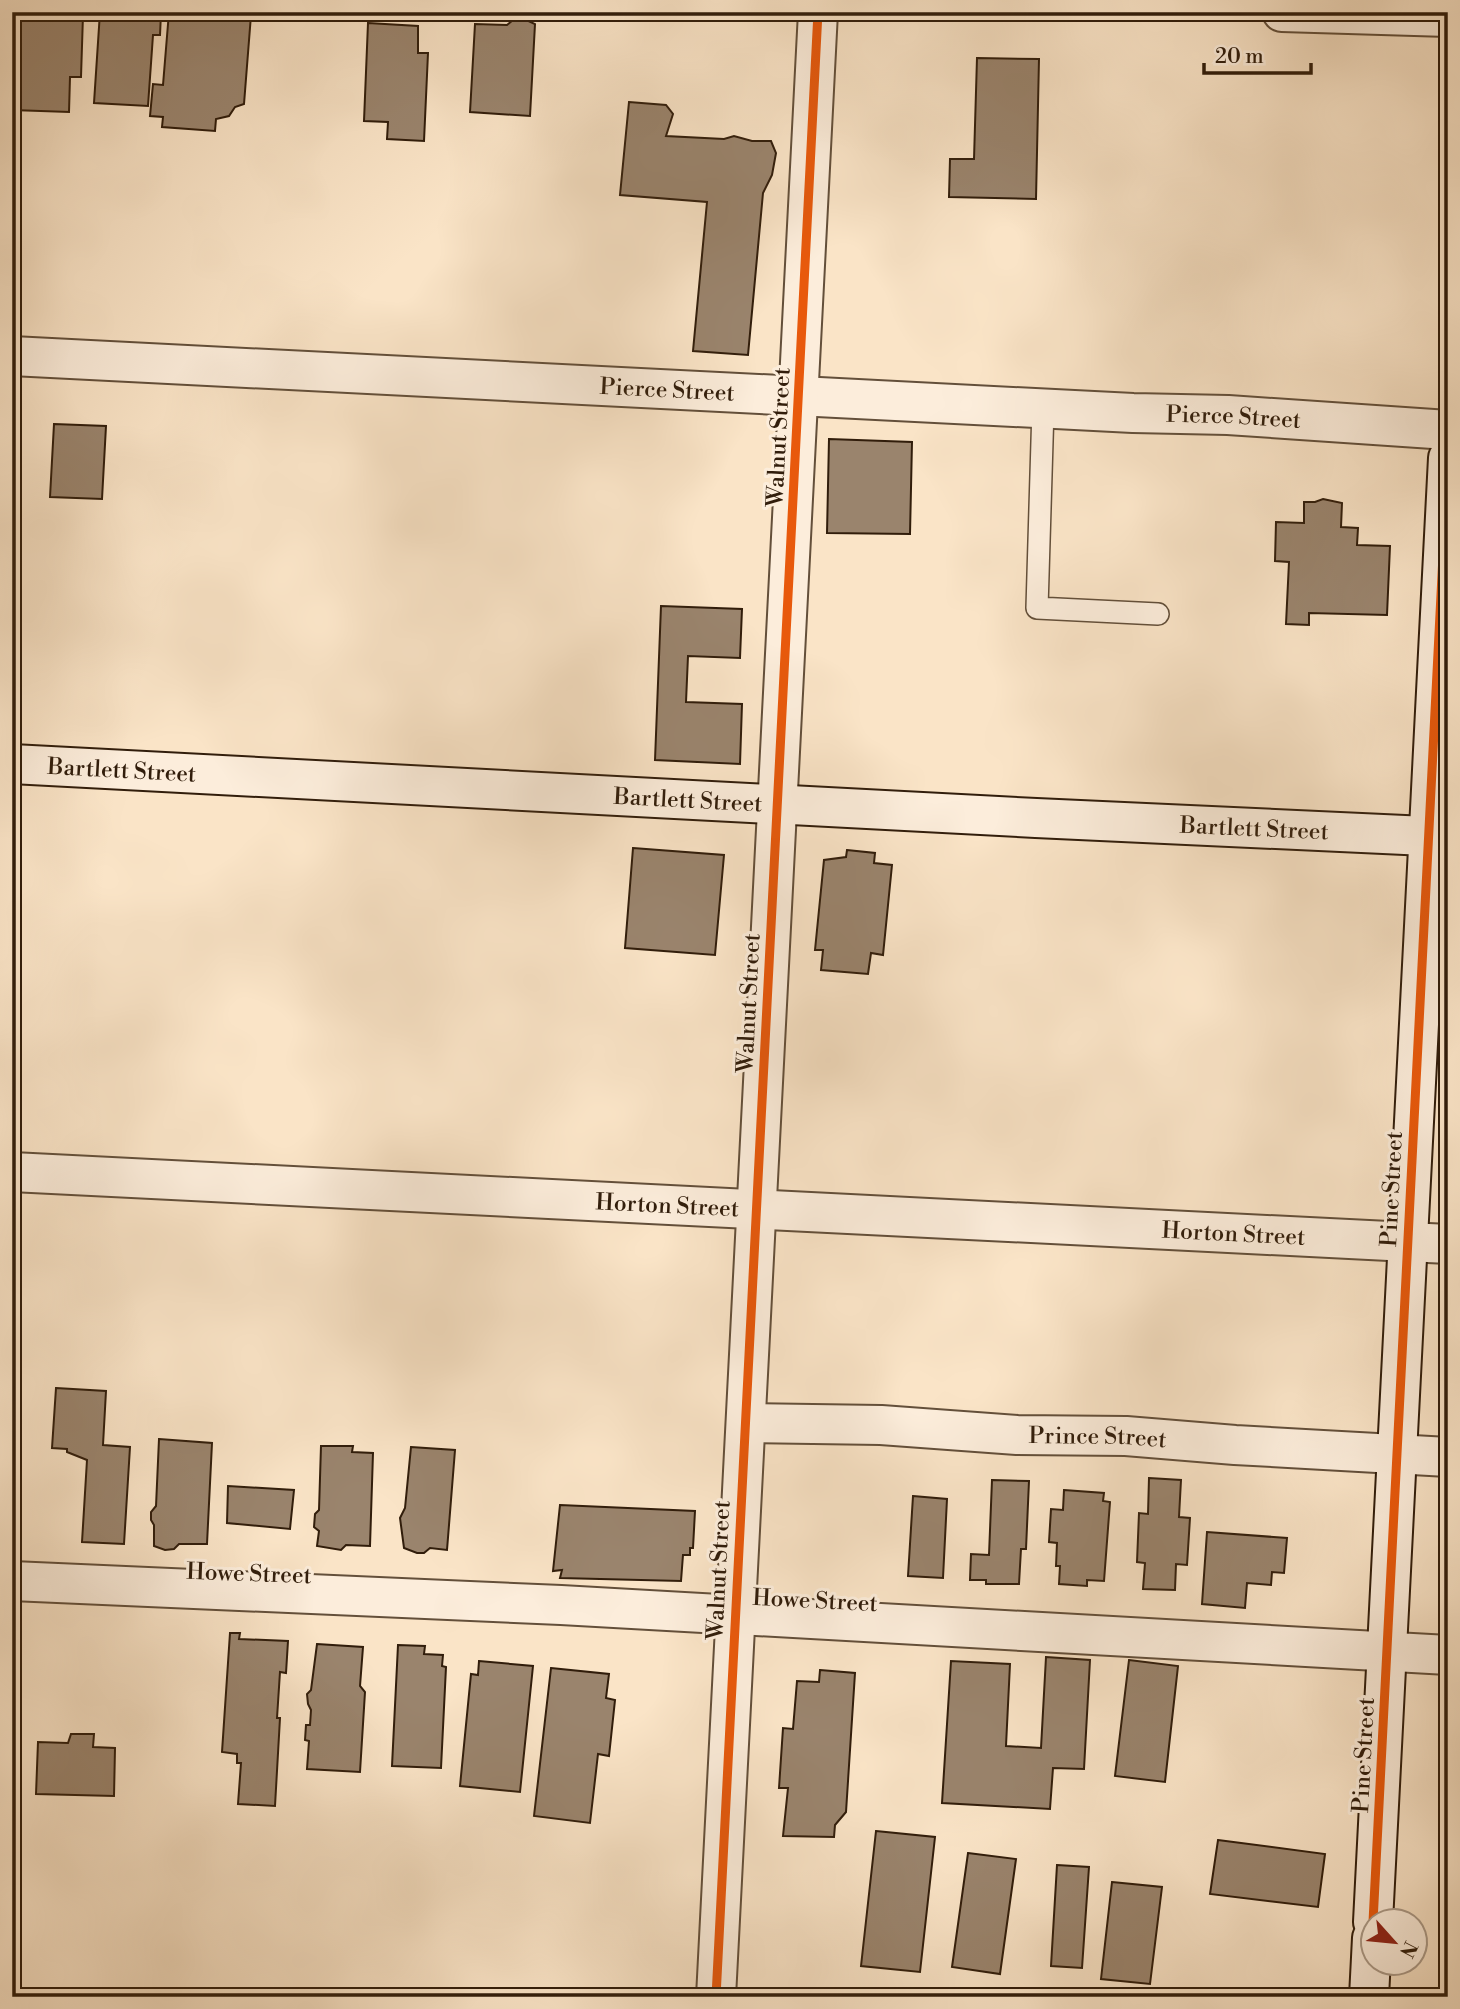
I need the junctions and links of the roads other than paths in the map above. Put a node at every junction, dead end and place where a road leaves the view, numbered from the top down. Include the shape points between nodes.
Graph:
1 (818, 12) edge
2 (1282, 12) edge
3 (1448, 17) edge
4 (12, 356) edge
5 (799, 396) junction
6 (1043, 408) junction
7 (1448, 430) edge
8 (1448, 458) edge
9 (1158, 614) dead end
10 (12, 764) edge
11 (778, 804) junction
12 (1438, 837) edge
13 (12, 1172) edge
14 (756, 1209) junction
15 (1407, 1242) junction
16 (1448, 1244) edge
17 (746, 1423) junction
18 (1398, 1453) junction
19 (1448, 1457) edge
20 (12, 1581) edge
21 (734, 1615) junction
22 (1388, 1652) junction
23 (1448, 1655) edge
24 (1374, 1908) edge
25 (1370, 1978) edge
26 (716, 1997) edge
27 (1369, 1997) edge

1 - 5 street, Walnut Street
2 - 3 street
4 - 5 street, Pierce Street
5 - 6 street, Pierce Street
5 - 11 street, Walnut Street
6 - 7 street, Pierce Street
6 - 9 lane via 1037,608
8 - 12 street, Pine Street
10 - 11 street, Bartlett Street
11 - 12 street, Bartlett Street
11 - 14 street, Walnut Street
12 - 15 street, Pine Street
13 - 14 street, Horton Street
14 - 15 street, Horton Street
14 - 17 street, Walnut Street
15 - 16 street, Horton Street
15 - 18 street, Pine Street
17 - 18 street, Prince Street via 1126,1436
17 - 21 street, Walnut Street
18 - 19 street, Prince Street
18 - 22 street, Pine Street
20 - 21 street, Howe Street
21 - 22 street, Howe Street
21 - 26 street, Walnut Street
22 - 23 street, Howe Street
22 - 24 street, Pine Street
25 - 27 street

